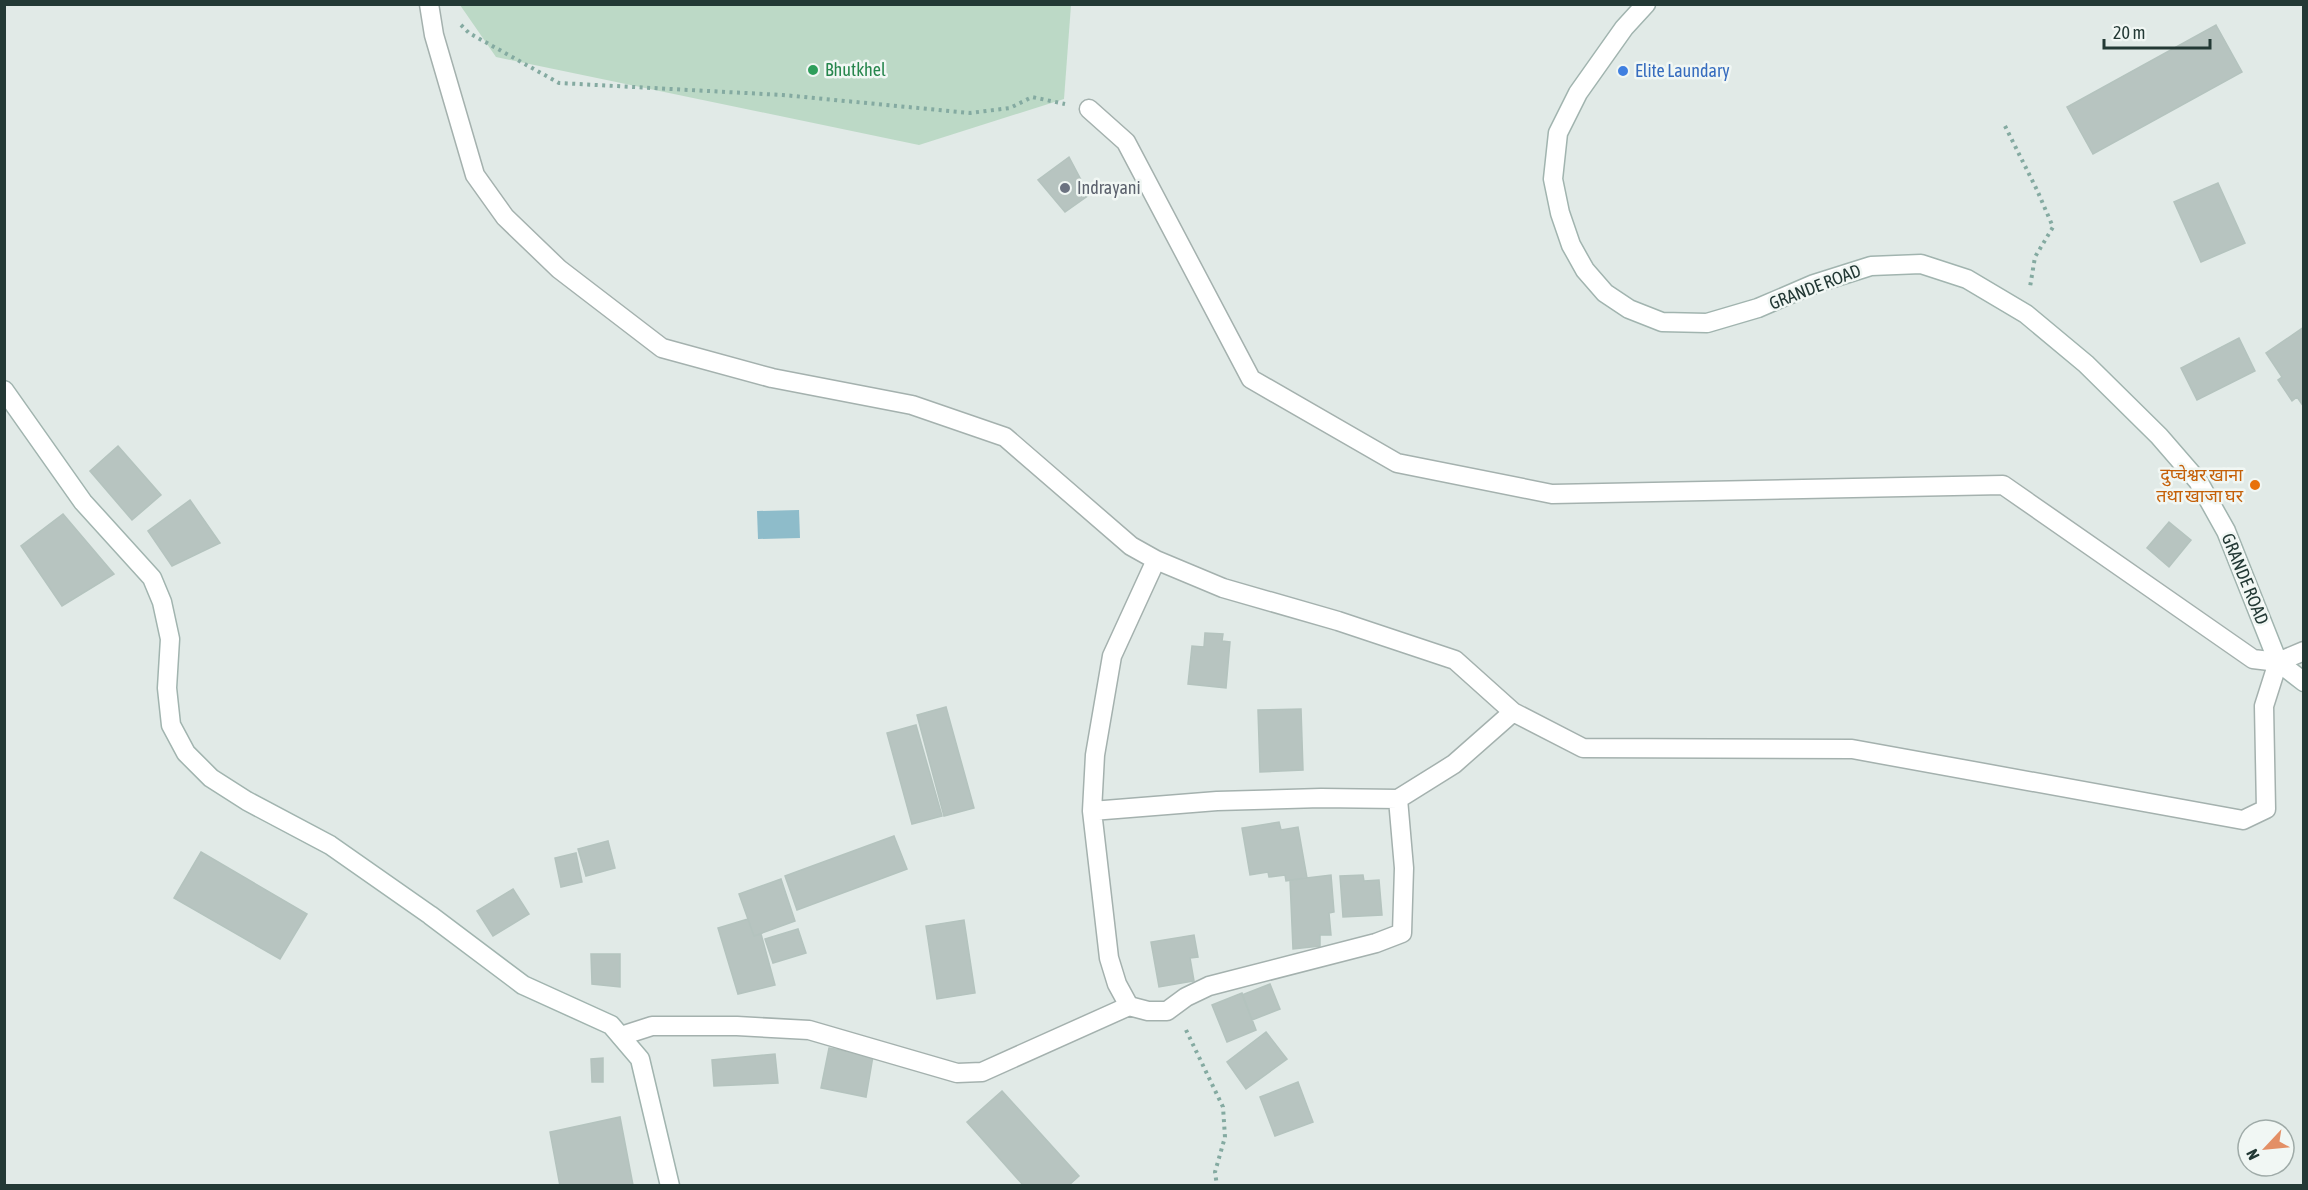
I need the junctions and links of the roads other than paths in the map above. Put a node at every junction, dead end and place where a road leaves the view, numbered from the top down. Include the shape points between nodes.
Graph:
1 (429, 4) edge
2 (1646, 4) edge
3 (1089, 109) road end
4 (4, 390) edge
5 (1156, 560) junction
6 (2304, 651) edge
7 (2277, 662) junction
8 (2304, 682) edge
9 (1513, 712) junction
10 (1398, 799) junction
11 (1092, 811) junction
12 (1129, 1006) junction
13 (616, 1030) junction
14 (670, 1185) edge

1 - 5 street via 434,35 476,176 505,217 559,268 662,348 772,378 912,405 1005,437 1131,546
2 - 7 street, GRANDE ROAD via 1578,93 1558,133 1553,179 1560,213 1570,245 1605,292 1629,309 1662,322 1707,323 1871,266 1921,264 1966,279 2025,314 2086,364 2159,436 2198,482 2226,531
3 - 7 street via 1126,142 1251,379 1397,463 1552,494 2003,485 2253,659
4 - 13 street via 83,502 152,578 170,639 167,688 171,724 186,753 211,778 330,845 523,985
5 - 9 street via 1223,588 1455,660
5 - 11 street via 1112,656 1095,755
6 - 7 street
7 - 8 street
7 - 9 street via 2264,706 2266,809 2243,820 1852,749 1583,748
9 - 10 street via 1454,764
10 - 11 street via 1217,801
10 - 12 street via 1404,868 1402,933 1376,944 1209,986 1167,1011
11 - 12 street via 1108,958
12 - 13 street via 982,1072 957,1073 809,1030 652,1026
13 - 14 street via 640,1059

